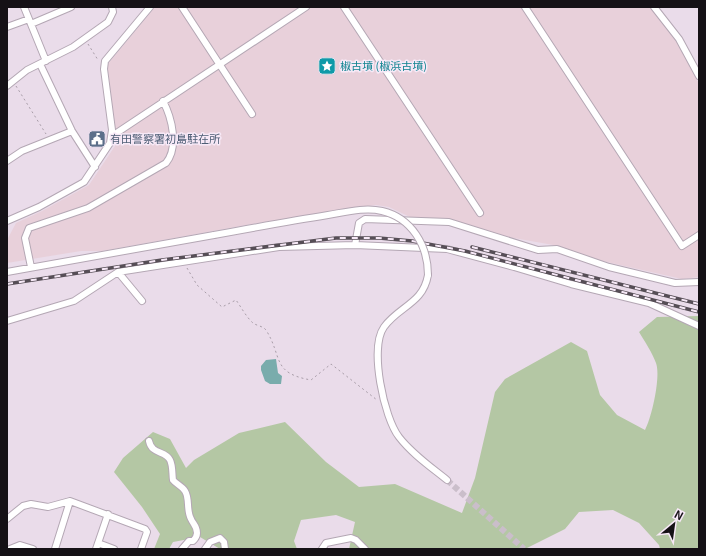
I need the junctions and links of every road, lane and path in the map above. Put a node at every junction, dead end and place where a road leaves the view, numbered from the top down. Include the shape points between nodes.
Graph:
1 (24, 7) edge
2 (71, 7) edge
3 (112, 7) edge
4 (150, 7) edge
5 (182, 7) edge
6 (306, 7) edge
7 (344, 7) edge
8 (525, 7) edge
9 (654, 7) edge
10 (30, 22) junction
11 (7, 27) edge
12 (84, 39) junction
13 (46, 61) junction
14 (40, 64) junction
15 (219, 64) junction
16 (104, 68) junction
17 (699, 76) edge
18 (13, 82) junction
19 (7, 86) edge
20 (163, 101) junction
21 (252, 114) dead end
22 (72, 131) junction
23 (112, 136) junction
24 (50, 140) junction
25 (7, 161) edge
26 (95, 167) junction
27 (480, 213) dead end
28 (15, 217) junction
29 (7, 221) edge
30 (7, 224) edge
31 (699, 235) edge
32 (354, 245) junction
33 (185, 262) junction
34 (28, 267) junction
35 (7, 268) edge
36 (7, 272) edge
37 (118, 272) junction
38 (699, 282) edge
39 (142, 301) dead end
40 (7, 321) edge
41 (699, 326) edge
42 (386, 407) junction
43 (150, 441) dead end
44 (447, 480) tunnel mouth
45 (70, 500) junction
46 (108, 514) junction
47 (7, 519) edge
48 (97, 546) edge
49 (10, 549) edge
50 (33, 549) edge
51 (55, 549) edge
52 (114, 549) edge
53 (141, 549) edge
54 (182, 549) edge
55 (206, 549) edge
56 (225, 549) edge
57 (322, 549) edge
58 (365, 549) edge

1 - 10 street
2 - 10 street
3 - 12 street via 113,12 108,22
4 - 16 street via 107,58
5 - 15 street
6 - 15 street
7 - 27 street
8 - 31 street via 682,246
9 - 17 street via 680,39
10 - 11 street
10 - 13 street
12 - 13 street via 64,53
12 - 16 path
13 - 14 street
14 - 18 street via 27,70
14 - 22 street
15 - 20 street
15 - 21 street
16 - 23 street
18 - 19 street
18 - 24 path
20 - 23 street
20 - 34 street via 170,116 173,143 173,150 166,163 88,208 29,228 25,233
22 - 24 street
22 - 26 street
23 - 26 street
24 - 25 street via 22,151
26 - 28 street via 79,186
28 - 29 street
28 - 30 street
32 - 33 street via 279,247
32 - 38 street via 359,223 365,219 448,222 538,250 557,249 609,267 675,283
32 - 41 street via 447,249 649,303
33 - 37 street
33 - 42 path via 197,285 222,307 236,300 253,323 266,329 280,366 286,372 311,380 331,364
34 - 35 street via 12,270
34 - 36 street
34 - 42 street, bridge via 357,210 382,211 401,220 418,236 427,257 428,275 421,293 389,321 378,337 376,352
37 - 39 street
37 - 40 street via 74,301
42 - 44 street via 394,431 405,444
43 - 54 street via 153,450 164,454 170,460 173,480 187,494 189,514 197,533 195,539 189,541
45 - 46 street
45 - 47 street via 48,507 31,504 23,506
45 - 51 street
46 - 48 street
46 - 53 street via 146,529
48 - 52 street
49 - 50 street via 20,545
55 - 56 street via 210,542 220,538
57 - 58 street via 326,544 351,538

